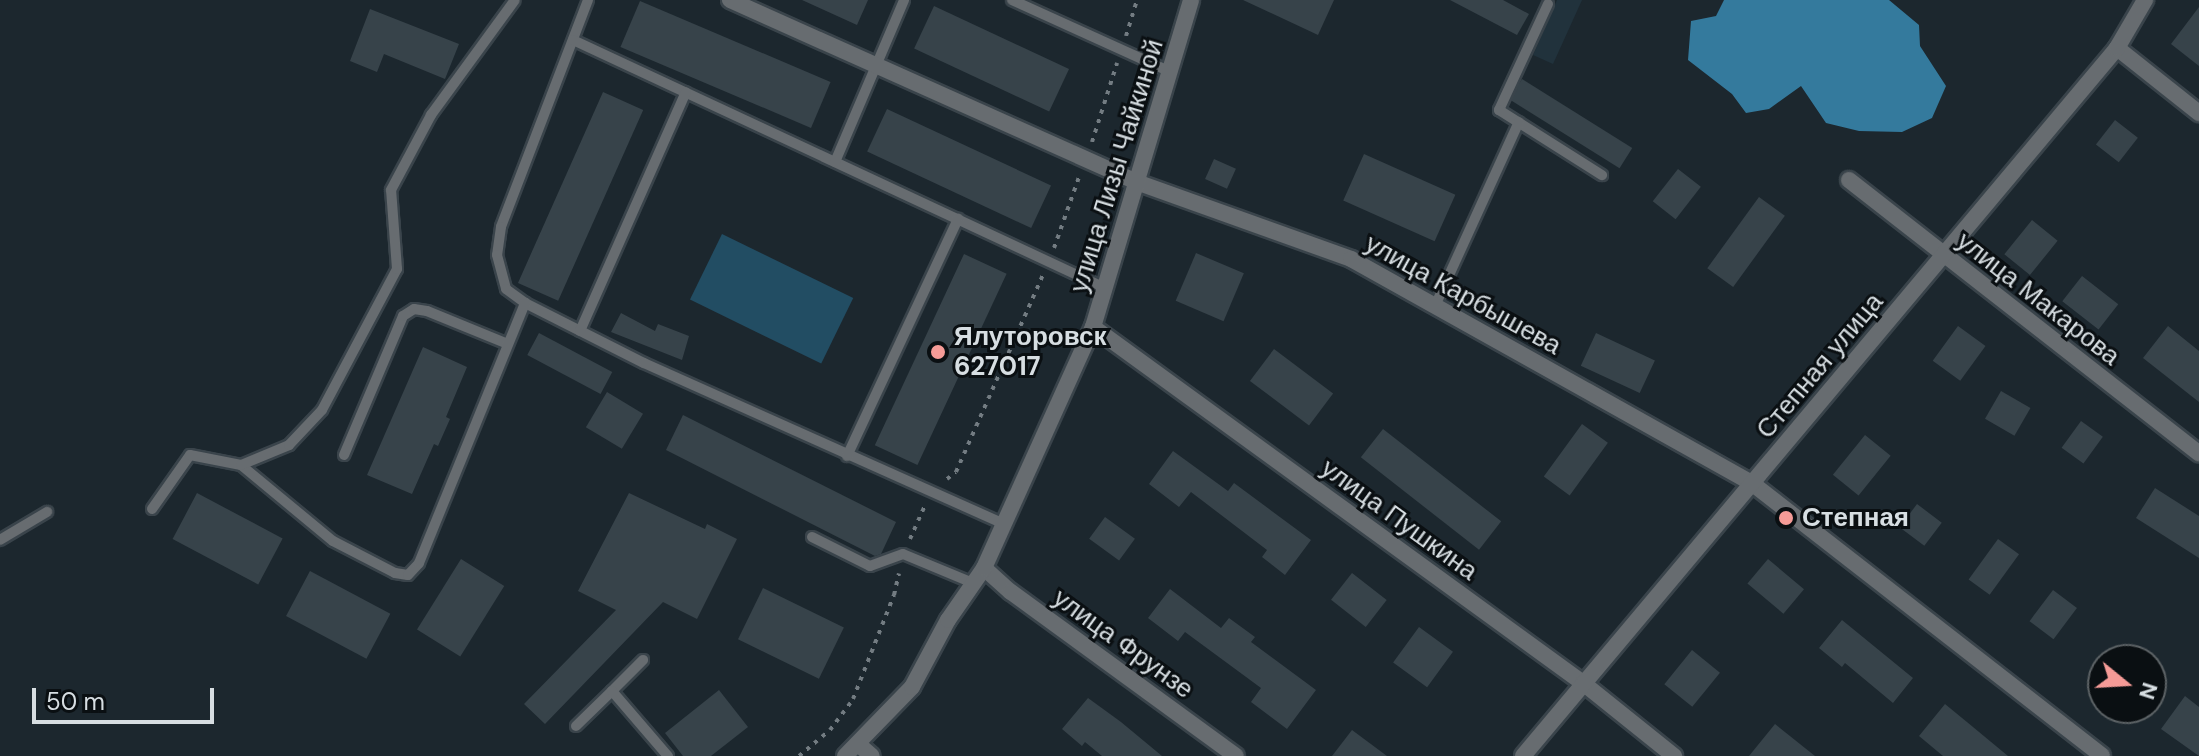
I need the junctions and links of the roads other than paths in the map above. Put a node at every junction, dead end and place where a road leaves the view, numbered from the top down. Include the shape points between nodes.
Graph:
1 (515, 0) edge
2 (588, 0) edge
3 (730, 0) edge
4 (904, 0) edge
5 (1012, 0) edge
6 (1191, 0) edge
7 (2145, 0) edge
8 (1545, 1) edge
9 (573, 40) junction
10 (2117, 48) junction
11 (876, 65) junction
12 (1171, 72) junction
13 (686, 92) junction
14 (2199, 113) edge
15 (1519, 122) junction
16 (835, 162) junction
17 (1602, 175) dead end
18 (1849, 180) dead end
19 (1139, 183) junction
20 (958, 219) junction
21 (1943, 257) junction
22 (1105, 288) junction
23 (525, 303) junction
24 (1435, 306) junction
25 (1093, 327) junction
26 (580, 331) junction
27 (508, 344) junction
28 (2199, 453) edge
29 (344, 455) dead end
30 (847, 456) junction
31 (241, 465) junction
32 (1753, 484) junction
33 (152, 509) dead end
34 (47, 512) dead end
35 (1004, 524) junction
36 (812, 537) dead end
37 (0, 540) edge
38 (984, 568) junction
39 (973, 583) junction
40 (643, 660) dead end
41 (1583, 683) junction
42 (612, 691) junction
43 (576, 726) dead end
44 (858, 744) junction
45 (668, 756) edge
46 (845, 756) edge
47 (872, 756) edge
48 (1236, 756) edge
49 (1523, 756) edge
50 (1674, 756) edge
51 (2102, 756) edge

1 - 31 lane via 431,115 391,190 397,269 322,410 289,445
2 - 9 lane
3 - 11 street, улица Карбышева
4 - 11 lane
5 - 12 lane
6 - 12 street, улица Лизы Чайкиной
7 - 10 street, Степная улица
8 - 15 lane via 1499,110
9 - 13 lane
9 - 23 lane via 501,227 500,277
10 - 14 street
10 - 21 street, Степная улица
11 - 16 lane
11 - 19 street, улица Карбышева
12 - 19 street, улица Лизы Чайкиной
13 - 16 lane
13 - 26 lane
15 - 17 lane
15 - 24 lane
16 - 20 lane
18 - 21 street, улица Макарова
19 - 22 street, улица Лизы Чайкиной
19 - 24 street, улица Карбышева via 1351,259
20 - 22 lane
20 - 30 lane
21 - 28 street, улица Макарова
21 - 32 street, Степная улица
22 - 25 street, улица Лизы Чайкиной
23 - 26 lane
23 - 27 lane
24 - 32 street, улица Карбышева
25 - 35 street, улица Лизы Чайкиной
25 - 41 street, улица Пушкина
26 - 30 lane
27 - 29 lane via 414,309 403,316
27 - 31 lane via 419,563 408,575 333,541
30 - 35 lane
31 - 33 lane via 190,455
32 - 41 street, Степная улица
32 - 51 street, улица Карбышева
34 - 37 lane
35 - 38 street, улица Лизы Чайкиной
36 - 39 lane via 870,566 903,554
38 - 39 street, улица Лизы Чайкиной
38 - 48 street, улица Фрунзе
39 - 44 street, улица Лизы Чайкиной via 912,687
40 - 42 lane
41 - 49 street, Степная улица
41 - 50 street, улица Пушкина
42 - 43 lane
42 - 45 lane
44 - 46 street, улица Лизы Чайкиной
44 - 47 street

